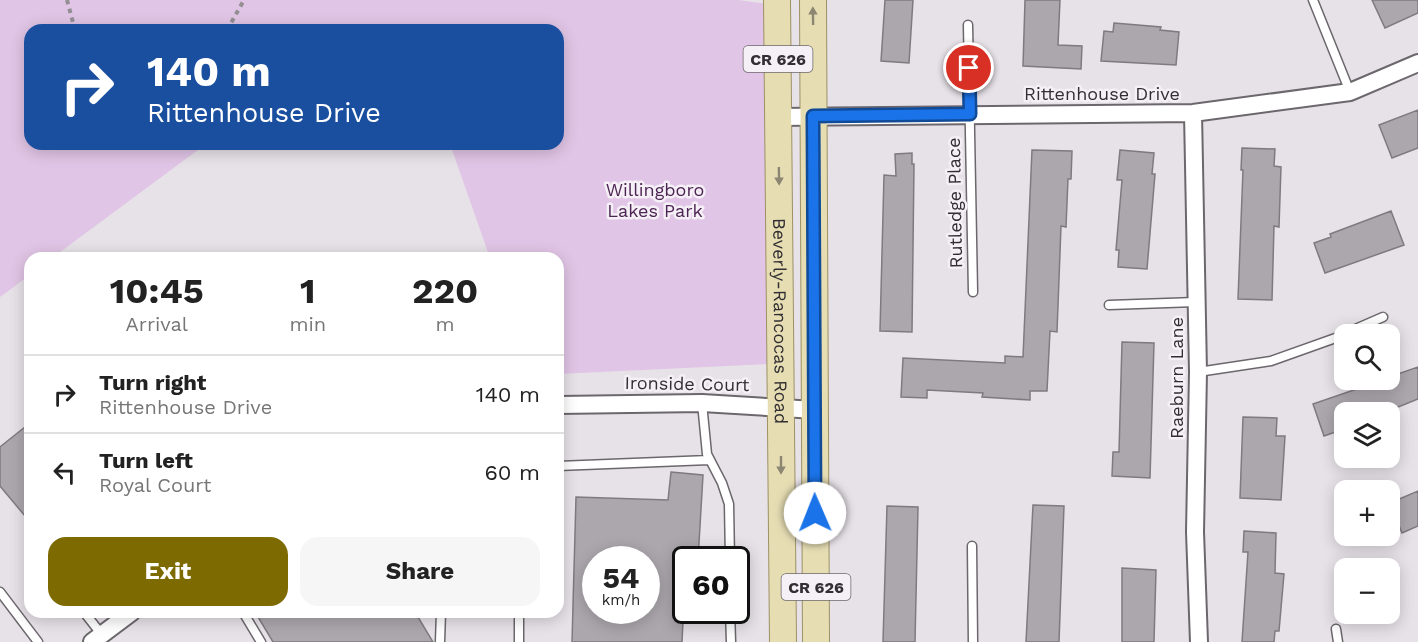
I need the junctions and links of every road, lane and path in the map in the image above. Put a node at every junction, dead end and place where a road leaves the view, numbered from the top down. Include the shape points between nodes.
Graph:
1 (67, 0) edge
2 (244, 0) edge
3 (777, 0) edge
4 (813, 0) edge
5 (1313, 0) edge
6 (73, 24) edge
7 (230, 24) edge
8 (968, 25) dead end
9 (1418, 63) edge
10 (1350, 92) junction
11 (1193, 113) junction
12 (970, 114) junction
13 (813, 116) junction
14 (778, 117) junction
15 (973, 292) dead end
16 (1196, 302) junction
17 (1109, 305) dead end
18 (1383, 317) dead end
19 (1367, 324) edge
20 (1334, 338) edge
21 (1198, 372) junction
22 (702, 402) junction
23 (564, 405) edge
24 (781, 406) junction
25 (815, 410) junction
26 (709, 460) junction
27 (564, 466) edge
28 (730, 546) edge
29 (972, 546) dead end
30 (0, 592) edge
31 (87, 618) edge
32 (124, 618) edge
33 (247, 618) edge
34 (441, 618) edge
35 (519, 618) edge
36 (730, 624) edge
37 (1336, 629) dead end
38 (97, 638) edge
39 (38, 642) edge
40 (261, 642) edge
41 (440, 642) edge
42 (519, 642) edge
43 (731, 642) edge
44 (783, 642) edge
45 (816, 642) edge
46 (973, 642) edge
47 (1199, 642) edge
48 (1338, 642) edge

1 - 6 path
2 - 7 path
3 - 14 main road, Beverly-Rancocas Road / CR 626
13 -> 4 main road, Beverly-Rancocas Road / CR 626
5 - 10 lane
8 - 12 lane, Rutledge Place
9 - 10 street, Rittenhouse Drive
10 - 11 street, Rittenhouse Drive
11 - 12 street, Rittenhouse Drive
11 - 16 street, Raeburn Lane
12 - 13 street, Rittenhouse Drive
12 - 15 lane, Rutledge Place
13 - 14 street, Rittenhouse Drive
13 - 25 main road, Beverly-Rancocas Road / CR 626
14 -> 24 main road, Beverly-Rancocas Road / CR 626
16 - 17 lane
16 - 21 street, Raeburn Lane
18 - 19 lane
20 - 21 lane via 1271,361
21 - 47 street, Raeburn Lane via 1195,532
22 - 23 street, Ironside Court
22 - 24 street, Ironside Court
22 - 26 lane
24 - 25 street, Ironside Court
24 -> 44 main road, Beverly-Rancocas Road / CR 626
25 - 45 main road, Beverly-Rancocas Road / CR 626
26 - 27 lane
26 - 28 lane via 729,504
29 - 46 lane
30 - 39 lane
31 - 38 lane
32 - 38 street
33 - 40 lane
34 - 41 lane
35 - 42 lane
36 - 43 lane
37 - 48 lane

